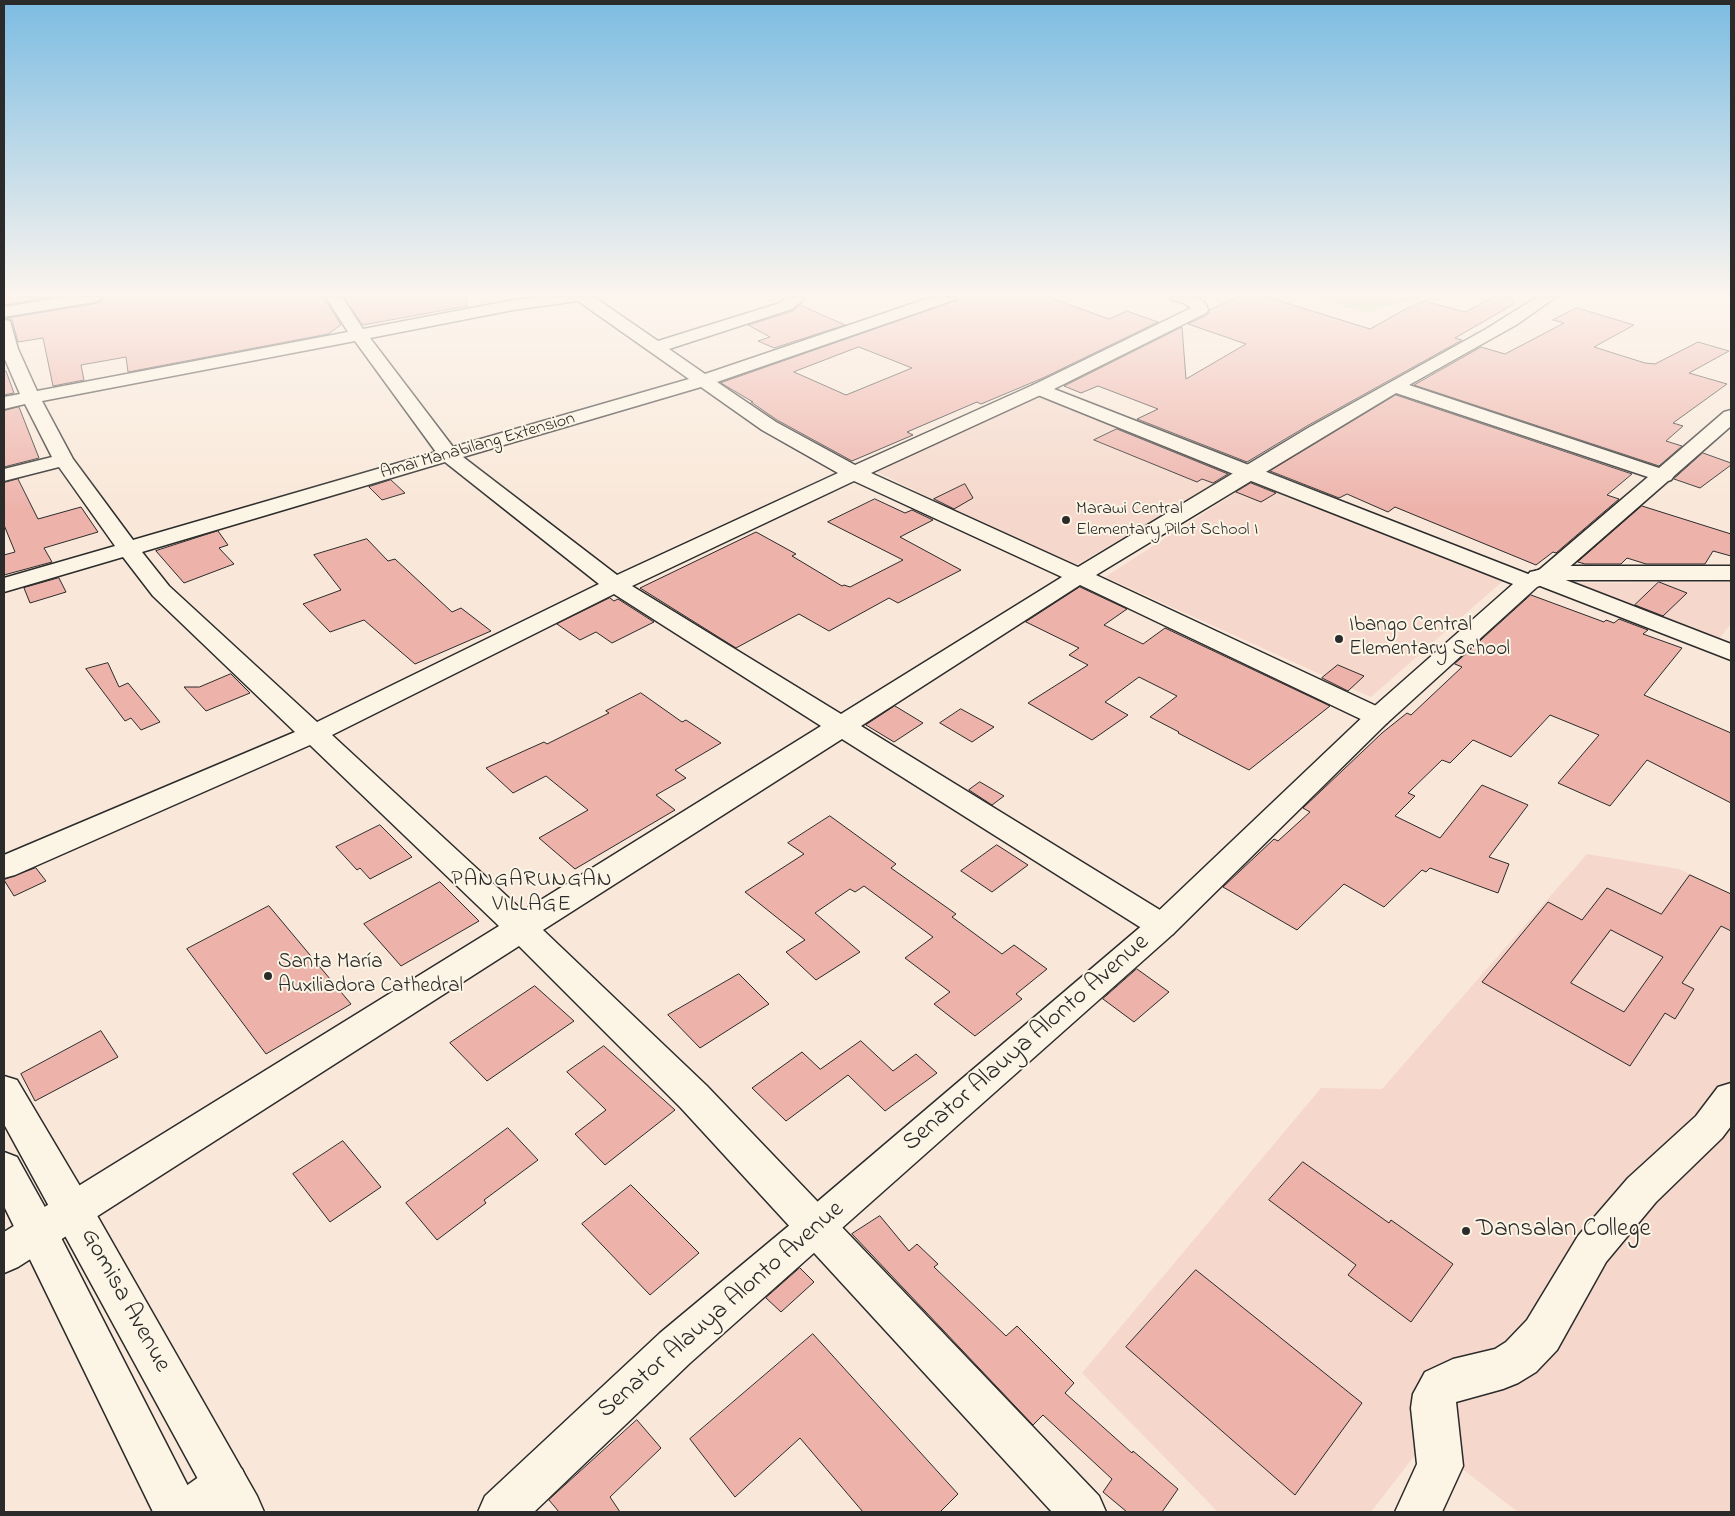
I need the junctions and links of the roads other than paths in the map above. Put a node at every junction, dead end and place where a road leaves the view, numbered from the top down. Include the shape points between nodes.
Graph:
1 (18, 368) edge
2 (189, 368) edge
3 (273, 368) edge
4 (383, 368) edge
5 (682, 368) edge
6 (740, 368) edge
7 (1082, 368) edge
8 (1428, 368) edge
9 (243, 374) dead end
10 (701, 381) junction
11 (1394, 386) junction
12 (1039, 389) junction
13 (31, 398) junction
14 (4, 403) edge
15 (1731, 416) edge
16 (448, 456) junction
17 (64, 460) junction
18 (854, 473) junction
19 (1248, 473) junction
20 (4, 475) edge
21 (1664, 476) junction
22 (129, 549) junction
23 (1731, 573) edge
24 (1079, 576) junction
25 (1539, 577) junction
26 (4, 585) edge
27 (616, 585) junction
28 (1731, 653) edge
29 (1378, 718) junction
30 (841, 725) junction
31 (315, 734) junction
32 (4, 867) edge
33 (1162, 926) junction
34 (520, 927) junction
35 (4, 1091) edge
36 (1731, 1098) edge
37 (4, 1169) edge
38 (74, 1210) junction
39 (816, 1227) junction
40 (38, 1233) junction
41 (4, 1254) edge
42 (234, 1498) edge
43 (176, 1512) edge
44 (188, 1512) edge
45 (501, 1512) edge
46 (1083, 1512) edge
47 (1418, 1512) edge

1 - 13 street
2 - 13 street
3 - 9 street
4 - 16 street
5 - 10 street
6 - 10 street, Amai Manabilang Extension
7 - 12 street
8 - 11 street
10 - 16 street, Amai Manabilang Extension
10 - 18 street via 769,426
11 - 19 street
11 - 21 street
12 - 18 street
12 - 19 street
13 - 14 street
13 - 17 street
15 - 21 street, Senator Alauya Alonto Avenue
16 - 22 street, Amai Manabilang Extension
16 - 27 street
17 - 20 street
17 - 22 street
18 - 24 street
18 - 27 street
19 - 24 street
19 - 25 street
21 - 25 street, Senator Alauya Alonto Avenue
22 - 26 street, Amai Manabilang Extension
22 - 31 street via 161,591
23 - 25 street
24 - 29 street
24 - 30 street
25 - 28 street
25 - 29 street, Senator Alauya Alonto Avenue
27 - 30 street
27 - 31 street
29 - 33 street, Senator Alauya Alonto Avenue
30 - 33 street
30 - 34 street
31 - 32 street
31 - 34 street
33 - 39 street, Senator Alauya Alonto Avenue
34 - 38 street
34 - 39 street via 694,1097
35 - 38 street, Gomisa Avenue
36 - 47 street via 1709,1127 1642,1190 1592,1249 1542,1335 1522,1357 1503,1368 1440,1387 1435,1394 1433,1408 1440,1466
37 - 40 street, Gomisa Avenue
38 - 40 street
38 - 42 street, Gomisa Avenue
39 - 45 street, Senator Alauya Alonto Avenue via 675,1348
39 - 46 street
40 - 41 street
40 - 43 street, Gomisa Avenue
42 - 44 street

